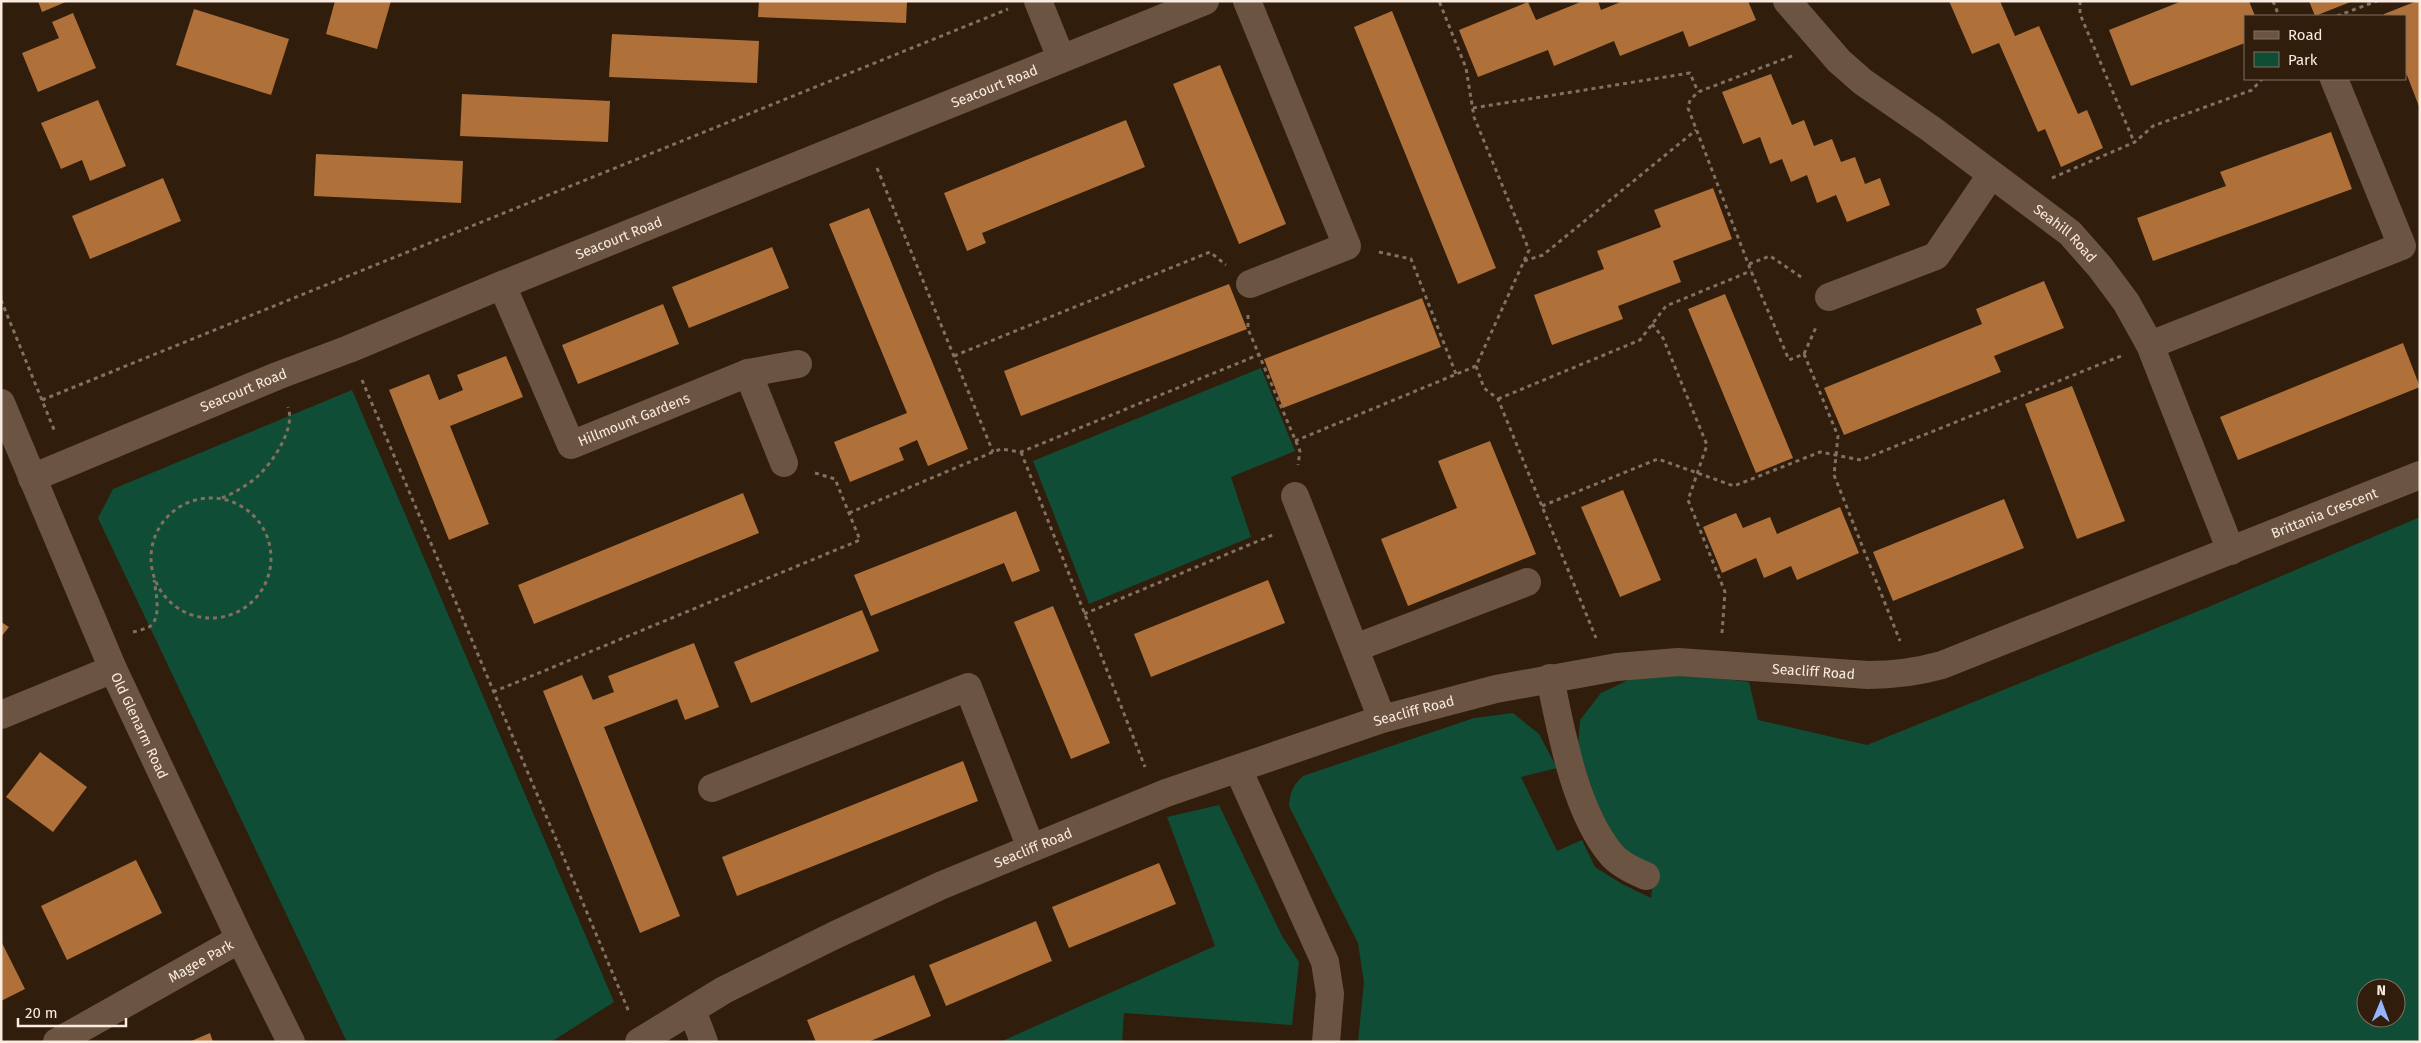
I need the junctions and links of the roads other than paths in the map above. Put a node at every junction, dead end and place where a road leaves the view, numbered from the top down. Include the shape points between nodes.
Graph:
1 (1038, 1) edge
2 (1206, 1) edge
3 (1247, 1) edge
4 (1787, 1) edge
5 (1061, 58) junction
6 (2334, 80) edge
7 (1991, 175) junction
8 (1250, 284) road end
9 (502, 285) junction
10 (1829, 297) road end
11 (2150, 345) junction
12 (798, 364) dead end
13 (748, 373) junction
14 (1, 403) edge
15 (784, 463) road end
16 (2420, 475) edge
17 (32, 478) junction
18 (1295, 496) road end
19 (2231, 551) junction
20 (1526, 582) dead end
21 (1355, 648) junction
22 (113, 669) junction
23 (1550, 678) junction
24 (1, 715) edge
25 (1382, 719) junction
26 (1238, 769) junction
27 (712, 788) dead end
28 (1031, 848) junction
29 (1646, 876) dead end
30 (240, 939) junction
31 (692, 1010) junction
32 (641, 1041) edge
33 (57, 1042) edge
34 (291, 1042) edge
35 (704, 1042) edge
36 (1326, 1042) edge

1 - 5 street
2 - 5 street, Seacourt Road
3 - 8 street via 1347,246
4 - 7 street, Seahill Road via 1823,44 1863,82
5 - 9 street, Seacourt Road
6 - 11 street via 2402,246
7 - 10 street via 1936,256
7 - 11 street, Seahill Road via 2070,233 2126,302
9 - 13 street, Hillmount Gardens via 571,445
9 - 17 street, Seacourt Road
11 - 19 street, Seahill Road
12 - 13 street, Hillmount Gardens
13 - 15 street
14 - 17 street, Old Glenarm Road
16 - 19 street, Brittania Crescent
17 - 22 street, Old Glenarm Road
18 - 21 street
19 - 23 street, Seacliff Road via 1942,665 1909,672 1868,675 1678,662
20 - 21 street
21 - 25 street
22 - 24 street
22 - 30 street, Old Glenarm Road
23 - 25 street, Seacliff Road
23 - 29 street via 1567,759 1593,829 1612,855
25 - 26 street, Seacliff Road
26 - 28 street, Seacliff Road via 1156,796
26 - 36 street via 1325,962 1330,988
27 - 28 street via 968,687
28 - 31 street, Seacliff Road via 833,936 724,990
30 - 33 street, Magee Park
30 - 34 street, Old Glenarm Road
31 - 32 street, Seacliff Road
31 - 35 street

